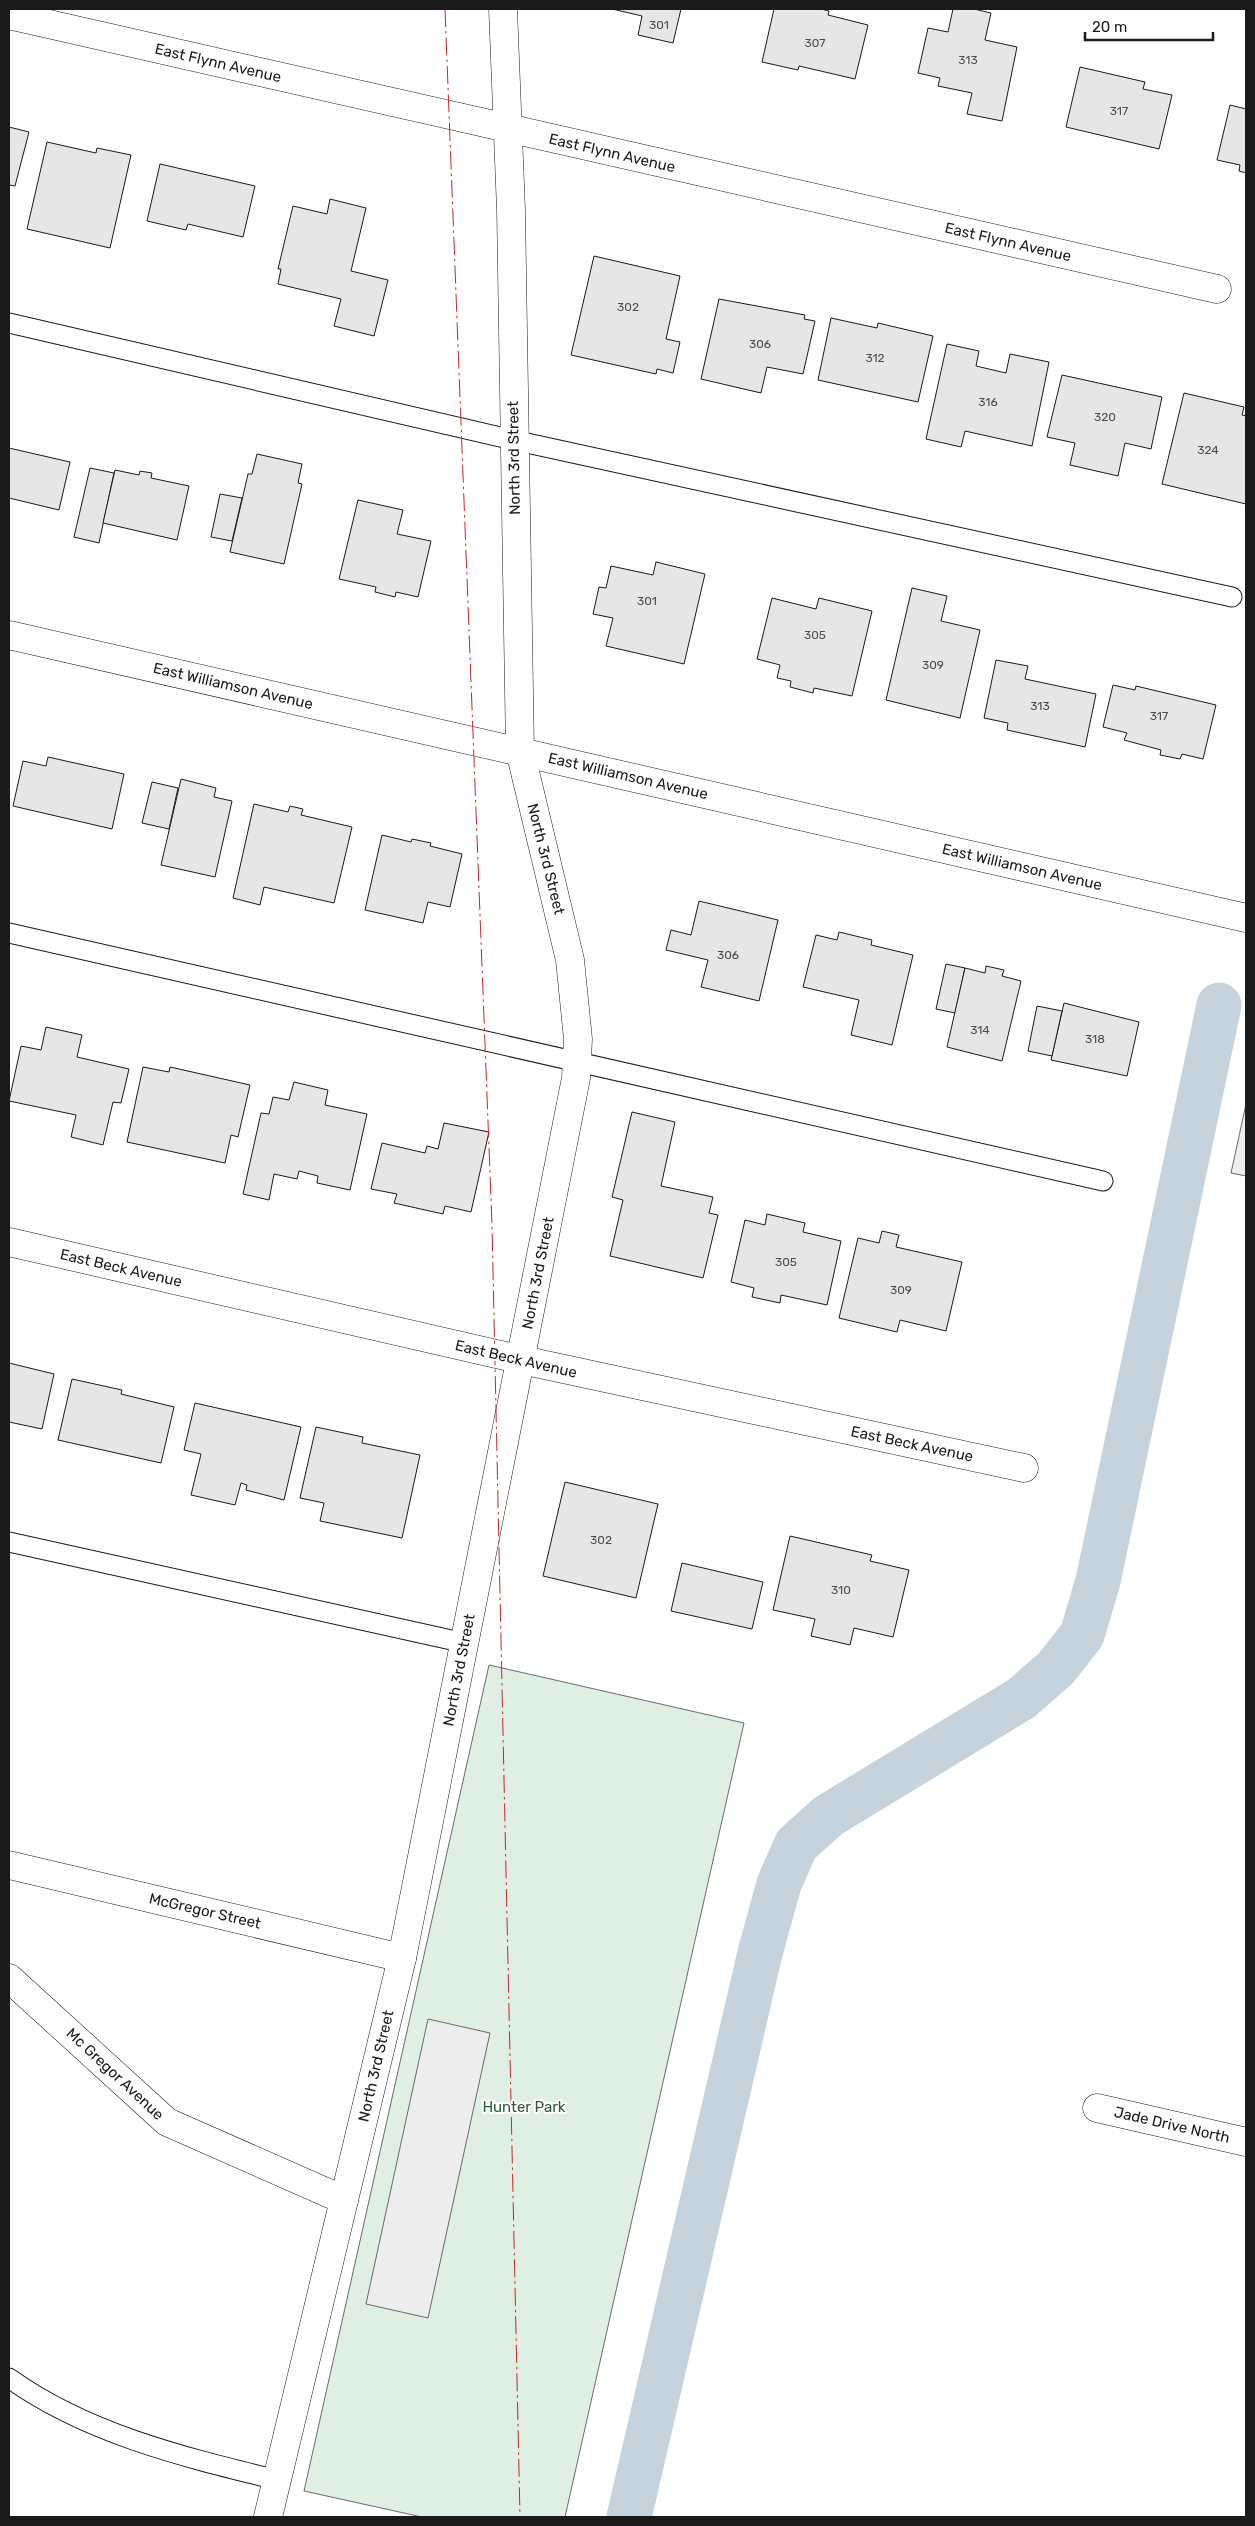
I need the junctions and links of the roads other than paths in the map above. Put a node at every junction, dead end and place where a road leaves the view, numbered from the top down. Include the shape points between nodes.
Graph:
1 (503, 9) edge
2 (9, 15) edge
3 (509, 130) junction
4 (1217, 289) dead end
5 (9, 323) edge
6 (513, 440) junction
7 (1232, 597) dead end
8 (9, 635) edge
9 (520, 751) junction
10 (1246, 918) edge
11 (9, 933) edge
12 (576, 1061) junction
13 (1103, 1181) dead end
14 (9, 1242) edge
15 (522, 1360) junction
16 (1024, 1468) dead end
17 (9, 1542) edge
18 (465, 1643) junction
19 (9, 1865) edge
20 (402, 1958) junction
21 (9, 1978) edge
22 (1097, 2108) dead end
23 (1246, 2142) edge
24 (344, 2200) junction
25 (9, 2378) edge
26 (277, 2480) junction
27 (268, 2517) edge

1 - 3 street, North 3rd Street
2 - 3 street, East Flynn Avenue
3 - 4 street, East Flynn Avenue
3 - 6 street, North 3rd Street
5 - 6 lane
6 - 7 lane
6 - 9 street, North 3rd Street
8 - 9 street, East Williamson Avenue
9 - 10 street, East Williamson Avenue
9 - 12 street, North 3rd Street via 570,960 578,1039
11 - 12 lane
12 - 13 lane
12 - 15 street, North 3rd Street via 576,1078
14 - 15 street, East Beck Avenue
15 - 16 street, East Beck Avenue
15 - 18 street, North 3rd Street
17 - 18 lane
18 - 20 street, North 3rd Street
19 - 20 street, McGregor Street
20 - 24 street, North 3rd Street
21 - 24 street, Mc Gregor Avenue via 167,2122
22 - 23 street, Jade Drive North
24 - 26 street, North 3rd Street
25 - 26 lane via 32,2395 116,2434 189,2458
26 - 27 street, North 3rd Street

